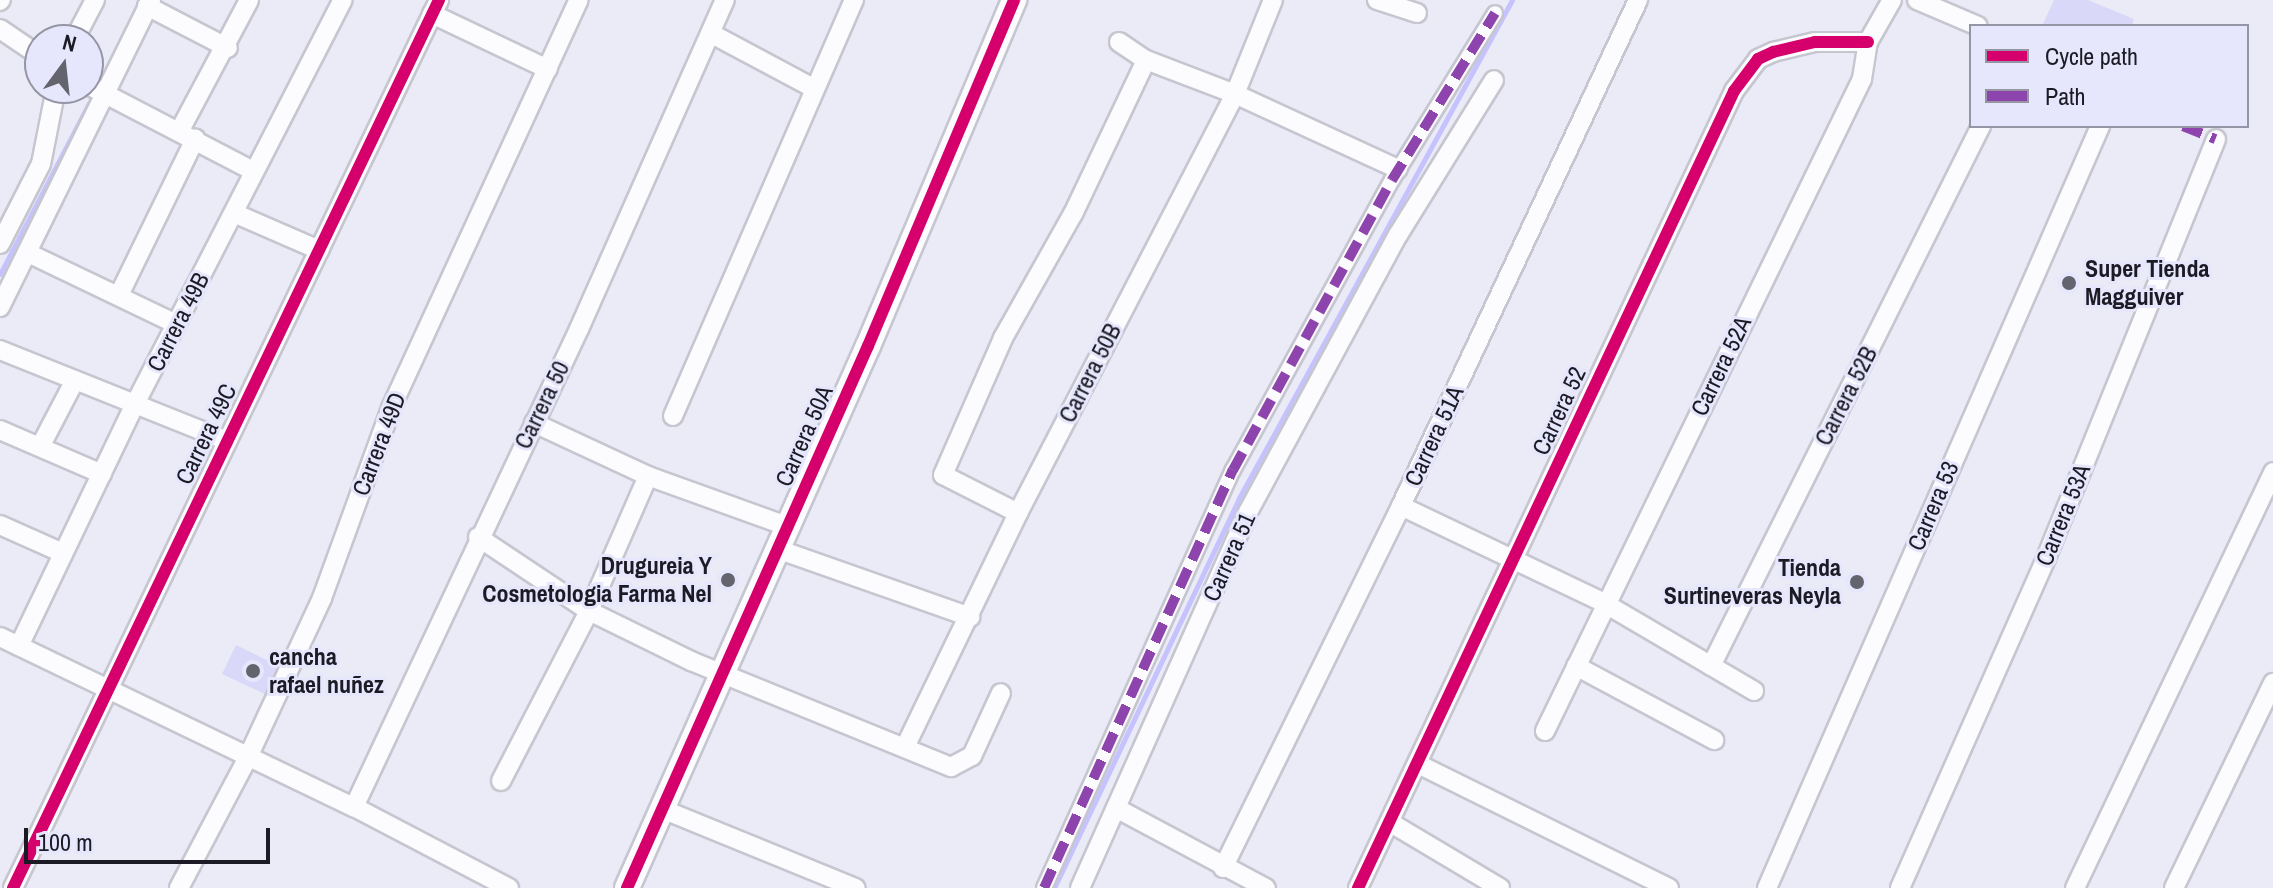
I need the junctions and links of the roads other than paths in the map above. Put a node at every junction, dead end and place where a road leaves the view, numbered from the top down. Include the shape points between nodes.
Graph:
1 (95, 0) edge
2 (249, 0) edge
3 (343, 0) edge
4 (579, 0) edge
5 (725, 0) edge
6 (854, 0) edge
7 (1014, 0) edge
8 (1273, 0) edge
9 (1377, 0) edge
10 (1638, 0) edge
11 (1892, 0) edge
12 (1917, 0) edge
13 (149, 3) edge
14 (436, 7) edge
15 (1417, 13) dead end
16 (1495, 13) dead end
17 (82, 24) edge
18 (1973, 24) edge
19 (0, 29) edge
20 (712, 34) junction
21 (1119, 42) dead end
22 (1868, 42) junction
23 (24, 45) edge
24 (228, 48) junction
25 (1146, 60) junction
26 (548, 69) junction
27 (1494, 80) dead end
28 (813, 88) junction
29 (105, 94) junction
30 (1235, 94) junction
31 (53, 104) edge
32 (1980, 128) edge
33 (2099, 128) edge
34 (188, 134) junction
35 (2216, 139) dead end
36 (1398, 169) junction
37 (253, 171) junction
38 (234, 213) junction
39 (0, 244) edge
40 (319, 250) junction
41 (28, 253) junction
42 (119, 295) junction
43 (0, 307) edge
44 (176, 324) junction
45 (0, 350) edge
46 (75, 380) junction
47 (135, 404) junction
48 (673, 416) dead end
49 (534, 423) junction
50 (0, 430) edge
51 (228, 441) junction
52 (41, 445) junction
53 (2273, 472) edge
54 (102, 474) junction
55 (648, 476) junction
56 (1401, 506) junction
57 (1018, 513) junction
58 (0, 525) edge
59 (787, 526) junction
60 (478, 537) junction
61 (777, 549) junction
62 (63, 553) junction
63 (1513, 561) junction
64 (1604, 603) junction
65 (589, 611) junction
66 (970, 617) junction
67 (0, 637) edge
68 (19, 646) junction
69 (1576, 666) junction
70 (1711, 666) junction
71 (719, 672) junction
72 (2273, 683) edge
73 (109, 690) junction
74 (1754, 691) dead end
75 (1001, 693) dead end
76 (1545, 731) dead end
77 (1714, 740) dead end
78 (906, 745) junction
79 (248, 757) junction
80 (1418, 764) junction
81 (501, 781) dead end
82 (354, 807) junction
83 (1116, 808) junction
84 (662, 809) junction
85 (1391, 823) junction
86 (1223, 868) junction
87 (13, 888) edge
88 (179, 888) edge
89 (509, 888) edge
90 (627, 888) edge
91 (856, 888) edge
92 (1044, 888) edge
93 (1080, 888) edge
94 (1266, 888) edge
95 (1358, 888) edge
96 (1500, 888) edge
97 (1669, 888) edge
98 (1767, 888) edge
99 (1900, 888) edge
100 (2075, 888) edge
101 (2174, 888) edge

1 - 17 street
2 - 24 street
3 - 37 street, Carrera 49B
4 - 26 street, Carrera 49D
5 - 20 street, Carrera 50
6 - 28 street
7 - 59 street, Carrera 50A
8 - 30 street, Carrera 50B
9 - 15 street
10 - 56 street, Carrera 51A
11 - 22 street, Carrera 52A
12 - 18 street
13 - 24 street
13 - 29 street
14 - 26 street
14 - 40 street, Carrera 49C
16 - 36 street
19 - 23 street
20 - 28 street
20 - 49 street, Carrera 50
21 - 25 street
22 - 63 street, Carrera 52 via 1789,46 1758,59 1746,71
22 - 64 street, Carrera 52A via 1862,79
24 - 34 street
25 - 30 street
25 - 57 street via 1073,214 1003,338 943,475
26 - 79 street, Carrera 49D via 391,408 322,598
27 - 83 street, Carrera 51 via 1398,235 1248,512
28 - 48 street
29 - 34 street
29 - 41 street
30 - 36 street
30 - 57 street, Carrera 50B
31 - 39 street via 41,164
32 - 70 street, Carrera 52B
33 - 98 street, Carrera 53
34 - 37 street
34 - 42 street
35 - 99 street, Carrera 53A via 2046,558
36 - 92 street via 1202,531
37 - 38 street, Carrera 49B
38 - 40 street
38 - 44 street, Carrera 49B
40 - 51 street, Carrera 49C
41 - 42 street
41 - 43 street
42 - 44 street
44 - 47 street, Carrera 49B
45 - 46 street
46 - 47 street
46 - 52 street
47 - 51 street
47 - 54 street, Carrera 49B
49 - 55 street
49 - 60 street, Carrera 50
50 - 52 street
51 - 73 street, Carrera 49C
52 - 54 street
53 - 100 street
54 - 62 street, Carrera 49B
55 - 59 street
55 - 65 street
56 - 63 street
56 - 86 street, Carrera 51A
57 - 66 street, Carrera 50B
58 - 62 street
59 - 61 street, Carrera 50A
60 - 65 street
60 - 82 street, Carrera 50
61 - 66 street
61 - 71 street, Carrera 50A
62 - 68 street, Carrera 49B
63 - 64 street
63 - 80 street, Carrera 52
64 - 69 street, Carrera 52A
64 - 70 street
65 - 71 street
65 - 81 street
66 - 78 street, Carrera 50B
67 - 68 street
68 - 73 street
69 - 76 street, Carrera 52A
69 - 77 street
70 - 74 street
71 - 78 street
71 - 84 street, Carrera 50A
72 - 101 street
73 - 79 street
73 - 87 street, Carrera 49C
75 - 78 street via 972,756 951,767
79 - 82 street
79 - 88 street, Carrera 49D
80 - 85 street, Carrera 52
80 - 97 street
82 - 89 street
83 - 86 street
83 - 93 street, Carrera 51
84 - 90 street, Carrera 50A
84 - 91 street
85 - 95 street, Carrera 52
85 - 96 street
86 - 94 street

